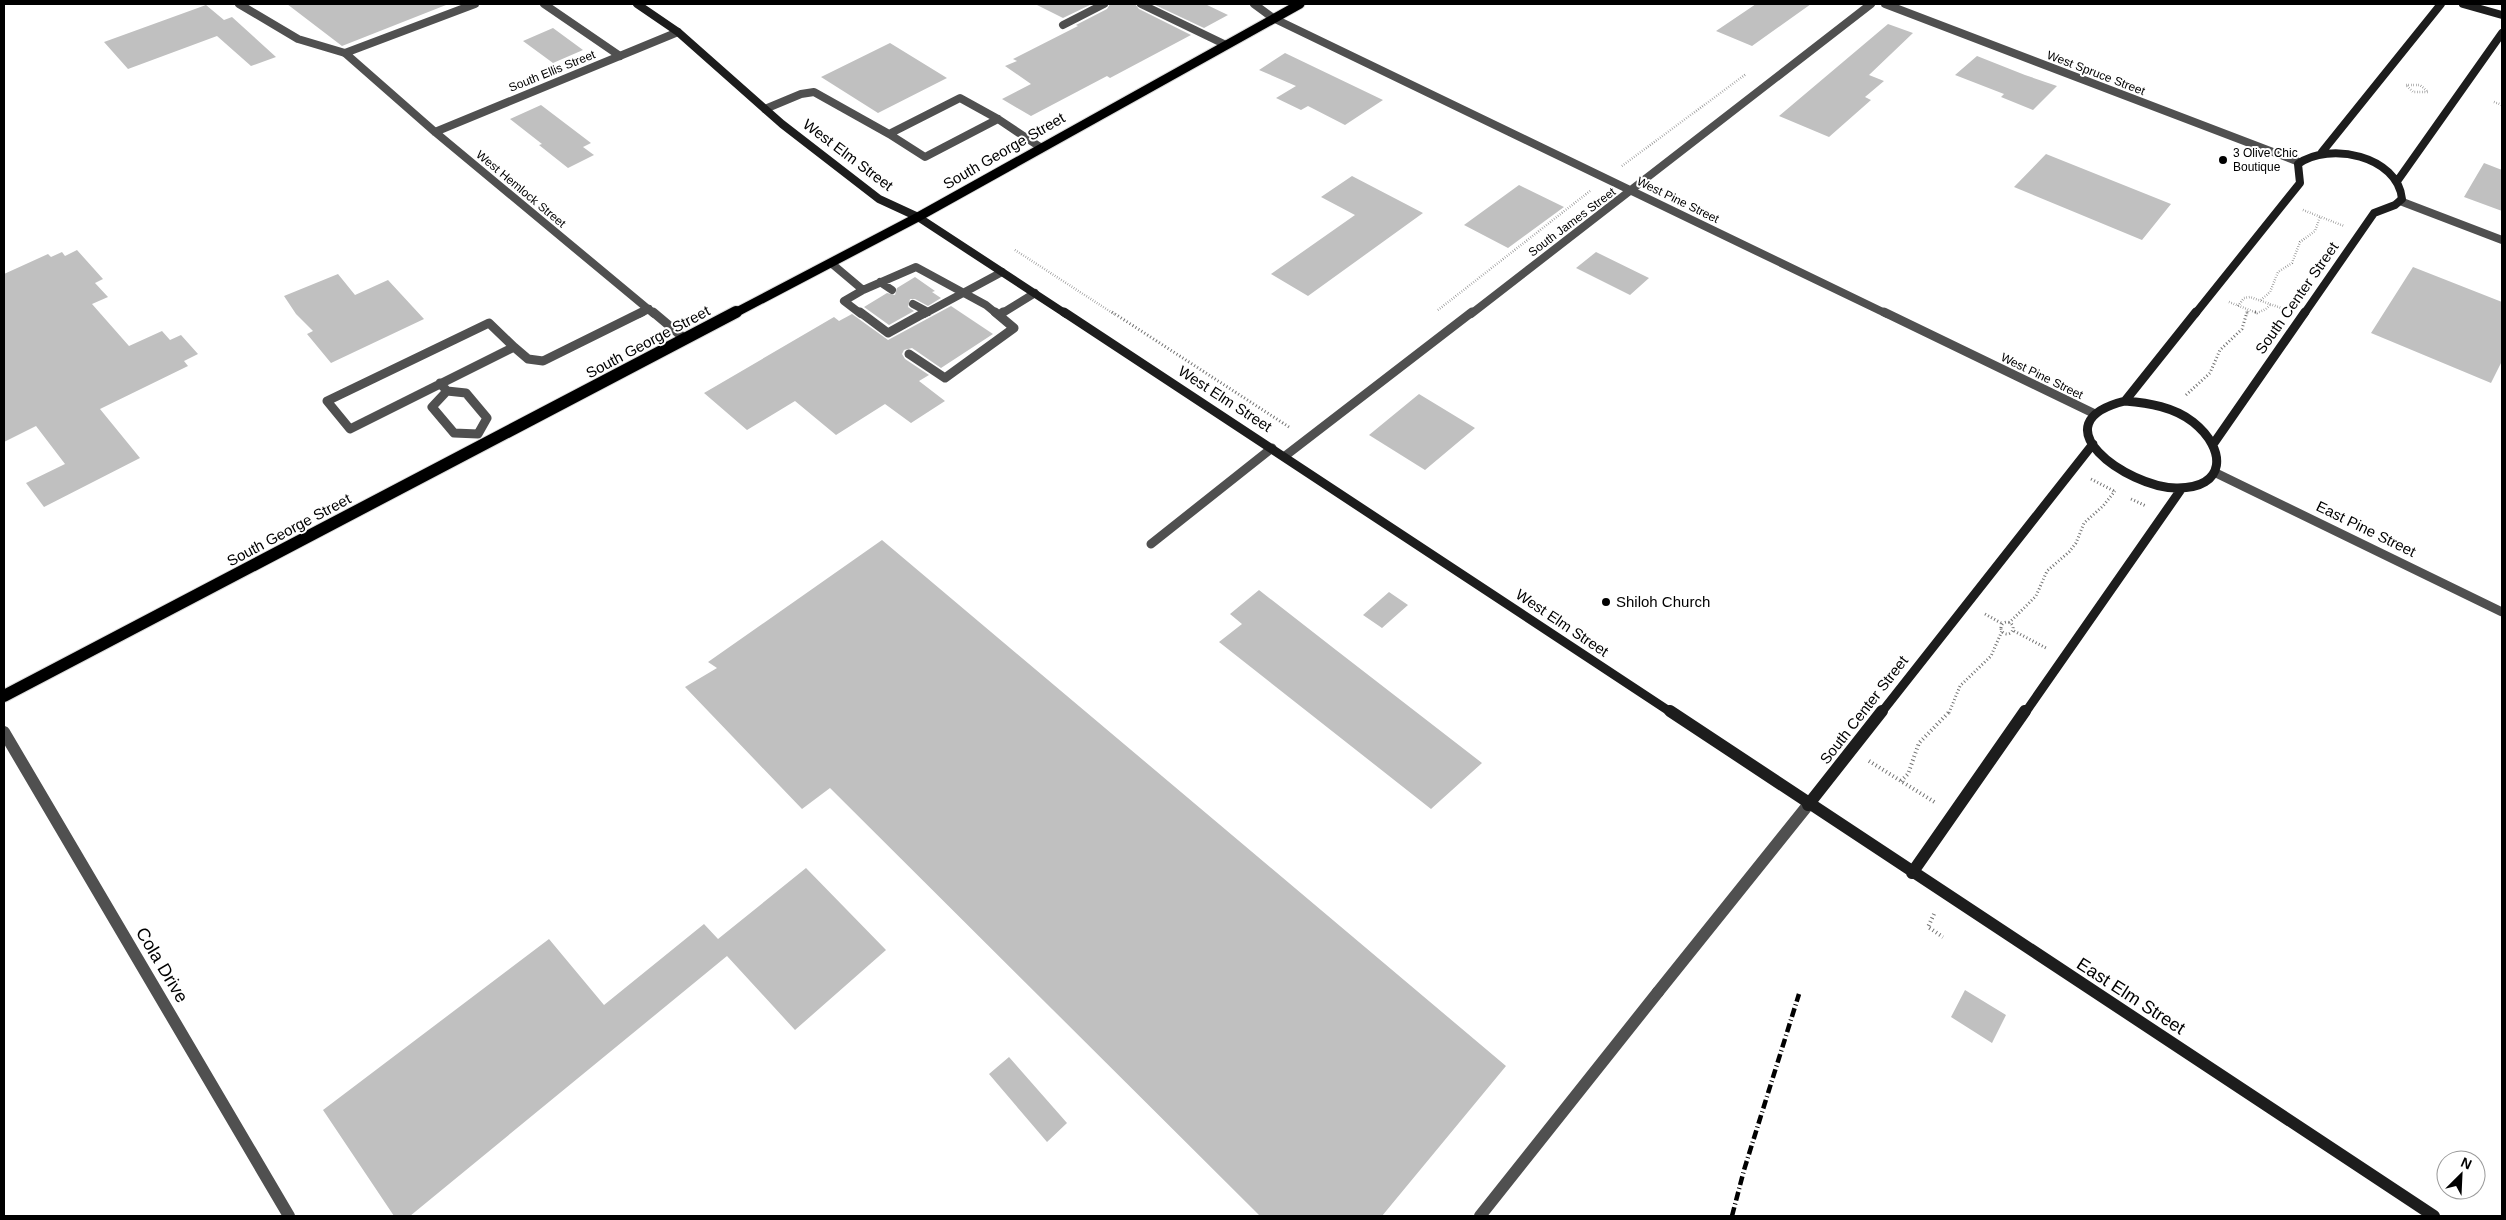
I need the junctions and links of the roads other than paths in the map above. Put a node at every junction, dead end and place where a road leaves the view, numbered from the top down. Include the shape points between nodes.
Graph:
1 (239, 4) edge
2 (474, 4) edge
3 (544, 4) edge
4 (637, 4) edge
5 (1104, 4) edge
6 (1141, 4) edge
7 (1254, 4) edge
8 (1300, 4) edge
9 (1870, 4) edge
10 (1885, 4) edge
11 (2441, 4) edge
12 (2463, 4) edge
13 (2502, 15) edge
14 (1273, 18) junction
15 (1063, 25) dead end
16 (678, 32) junction
17 (2502, 33) edge
18 (1224, 44) junction
19 (345, 53) junction
20 (620, 56) junction
21 (765, 109) junction
22 (998, 119) junction
23 (435, 132) junction
24 (889, 134) junction
25 (1040, 147) junction
26 (2322, 152) junction
27 (2299, 162) junction
28 (2398, 180) junction
29 (1632, 190) junction
30 (2400, 201) junction
31 (918, 217) junction
32 (2502, 240) edge
33 (831, 263) junction
34 (1002, 272) junction
35 (880, 282) junction
36 (863, 290) junction
37 (892, 290) dead end
38 (964, 293) junction
39 (1036, 294) junction
40 (913, 304) dead end
41 (649, 309) junction
42 (928, 312) junction
43 (999, 315) junction
44 (686, 339) junction
45 (514, 346) junction
46 (909, 354) dead end
47 (440, 383) junction
48 (447, 391) junction
49 (2125, 401) junction
50 (2093, 414) junction
51 (478, 434) junction
52 (486, 444) junction
53 (2093, 444) junction
54 (2214, 444) junction
55 (1272, 448) junction
56 (1285, 456) junction
57 (2216, 473) junction
58 (2182, 488) junction
59 (1152, 544) dead end
60 (2502, 612) edge
61 (4, 696) edge
62 (4, 732) edge
63 (1808, 805) junction
64 (1912, 873) junction
65 (289, 1216) edge
66 (1480, 1216) edge
67 (2434, 1216) edge

1 - 19 street via 298,39
2 - 19 street
3 - 20 street
4 - 16 street, West Elm Street
5 - 15 street
6 - 18 street
7 - 14 street, West Pine Street
8 - 14 main road, South George Street
9 - 29 street, South James Street
10 - 27 street, West Spruce Street
11 - 26 street
12 - 13 street
14 - 18 main road, South George Street
14 - 29 street, West Pine Street
16 - 20 street, South Ellis Street
16 - 21 street, West Elm Street
17 - 28 street
18 - 25 main road, South George Street
19 - 23 street, West Hemlock Street
20 - 23 street, South Ellis Street
21 - 24 street via 814,92
21 - 31 street, West Elm Street via 878,199
22 - 24 street via 960,98
22 - 24 street via 925,158
22 - 25 street
23 - 41 street, West Hemlock Street
25 - 31 main road, South George Street
26 - 27 street
26 - 28 street via 2360,158 2376,164
27 - 49 street via 2300,182
28 - 30 street via 2404,191
29 - 50 street, West Pine Street
29 - 56 street, South James Street
30 - 32 street
30 - 54 street, South Center Street via 2374,213
31 - 33 main road, South George Street
31 - 34 street, West Elm Street
33 - 36 street
33 - 44 main road, South George Street
34 - 38 street
34 - 39 street, West Elm Street
35 - 36 street
35 - 37 street
35 - 38 street via 916,267
36 - 42 street via 844,301 888,333
38 - 42 street
38 - 43 street
39 - 43 street
39 - 55 street, West Elm Street
40 - 42 street
41 - 44 street, West Hemlock Street
41 - 45 street via 543,361 528,360
43 - 46 street via 1014,328 945,378
44 - 52 main road, South George Street
45 - 47 street
45 - 47 street via 489,322 327,401 350,429
47 - 48 street
48 - 51 street via 466,393 487,418
48 - 51 street via 432,407 454,433
49 - 50 street via 2112,403
49 - 54 street via 2176,412 2192,421
50 - 53 street via 2088,423
51 - 52 street
52 - 61 main road, South George Street
53 - 58 street via 2114,467 2130,476 2147,483
53 - 63 street, South Center Street
54 - 57 street via 2219,459
55 - 56 street, West Elm Street
55 - 59 street
56 - 63 street, West Elm Street
57 - 58 street via 2203,484
57 - 60 street, East Pine Street
58 - 64 street
62 - 65 street, Cola Drive
63 - 64 street, East Elm Street
63 - 66 street, South Center Street
64 - 67 street, East Elm Street

